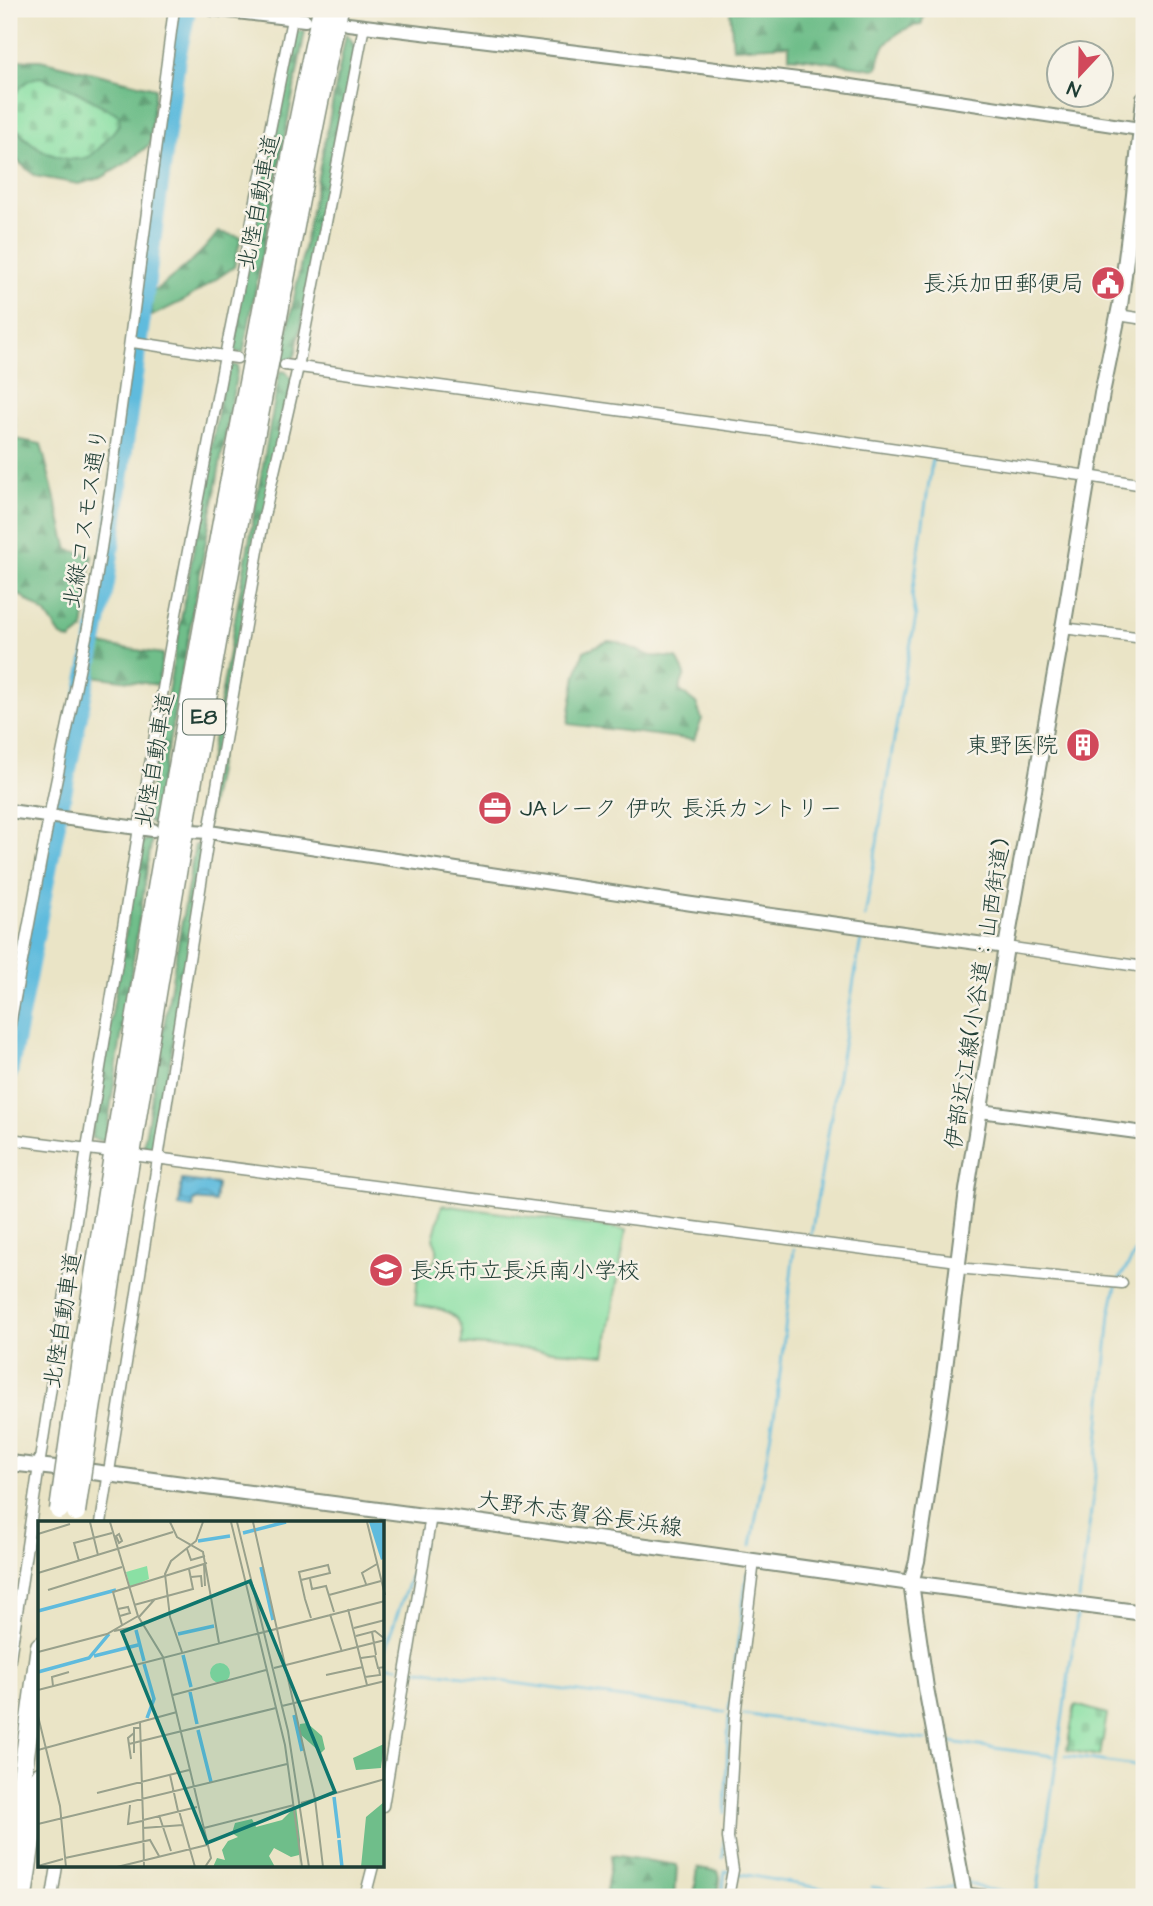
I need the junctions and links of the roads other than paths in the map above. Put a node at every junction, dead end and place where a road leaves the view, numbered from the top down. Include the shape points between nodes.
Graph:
1 (174, 9) edge
2 (211, 9) edge
3 (322, 9) edge
4 (297, 16) edge
5 (344, 17) edge
6 (364, 26) junction
7 (1144, 99) edge
8 (1140, 129) junction
9 (1139, 204) edge
10 (1119, 311) junction
11 (1144, 319) edge
12 (138, 342) dead end
13 (225, 356) junction
14 (237, 358) dead end
15 (285, 365) dead end
16 (298, 367) junction
17 (1088, 476) junction
18 (1144, 485) edge
19 (1063, 628) junction
20 (1144, 639) edge
21 (9, 811) edge
22 (50, 814) junction
23 (146, 829) junction
24 (191, 831) dead end
25 (209, 832) junction
26 (1006, 947) junction
27 (1144, 967) edge
28 (9, 1030) edge
29 (981, 1111) junction
30 (1144, 1133) edge
31 (9, 1139) edge
32 (86, 1148) junction
33 (104, 1151) dead end
34 (140, 1156) dead end
35 (158, 1158) junction
36 (958, 1264) junction
37 (1117, 1283) dead end
38 (80, 1427) junction
39 (9, 1462) edge
40 (38, 1465) junction
41 (108, 1474) junction
42 (431, 1516) junction
43 (67, 1517) edge
44 (101, 1521) edge
45 (754, 1561) junction
46 (911, 1583) junction
47 (1144, 1613) edge
48 (38, 1661) edge
49 (9, 1665) edge
50 (38, 1790) edge
51 (385, 1794) edge
52 (57, 1868) edge
53 (372, 1868) edge
54 (9, 1873) edge
55 (963, 1890) edge
56 (23, 1897) edge
57 (52, 1897) edge
58 (365, 1897) edge
59 (728, 1897) edge
60 (1002, 1897) edge

1 - 22 street, 北縦コスモス通り via 110,490 91,612
2 - 4 street
3 - 38 highway, 北陸自動車道 / E8 via 184,733 106,1191
4 - 13 street
5 - 6 street
5 - 38 highway, 北陸自動車道 / E8 via 312,137 233,555
6 - 8 street via 831,83
6 - 16 street
7 - 8 main road, 伊部近江線(小谷道：山西街道)
8 - 9 main road, 伊部近江線(小谷道：山西街道)
9 - 10 main road, 伊部近江線(小谷道：山西街道)
10 - 11 street
10 - 17 main road, 伊部近江線(小谷道：山西街道)
12 - 13 street
13 - 14 street
13 - 23 street via 176,614
15 - 16 street
16 - 17 street
16 - 25 street via 264,516
17 - 18 street
17 - 19 main road, 伊部近江線(小谷道：山西街道)
19 - 20 street
19 - 26 main road, 伊部近江線(小谷道：山西街道)
21 - 22 street
22 - 23 street
22 - 28 street, 北縦コスモス通り
23 - 32 street
24 - 25 street
25 - 26 street
25 - 35 street
26 - 27 street
26 - 29 main road, 伊部近江線(小谷道：山西街道)
29 - 30 street
29 - 36 main road, 伊部近江線(小谷道：山西街道)
31 - 32 street
32 - 33 street
32 - 40 street
34 - 35 street
35 - 36 street
35 - 41 street
36 - 37 street
36 - 46 main road, 伊部近江線(小谷道：山西街道)
38 - 43 highway, 北陸自動車道 / E8, bridge
39 - 40 main road, 大野木志賀谷長浜線
40 - 41 main road, 大野木志賀谷長浜線
40 - 49 street
41 - 42 main road, 大野木志賀谷長浜線
41 - 44 street
42 - 45 main road, 大野木志賀谷長浜線
42 - 51 street
45 - 46 main road, 大野木志賀谷長浜線
45 - 59 street via 735,1716 728,1838 733,1872
46 - 47 main road, 大野木志賀谷長浜線
46 - 55 main road, 伊部近江線(小谷道：山西街道)
48 - 54 highway
50 - 56 highway
52 - 57 street
53 - 58 street
55 - 60 street

